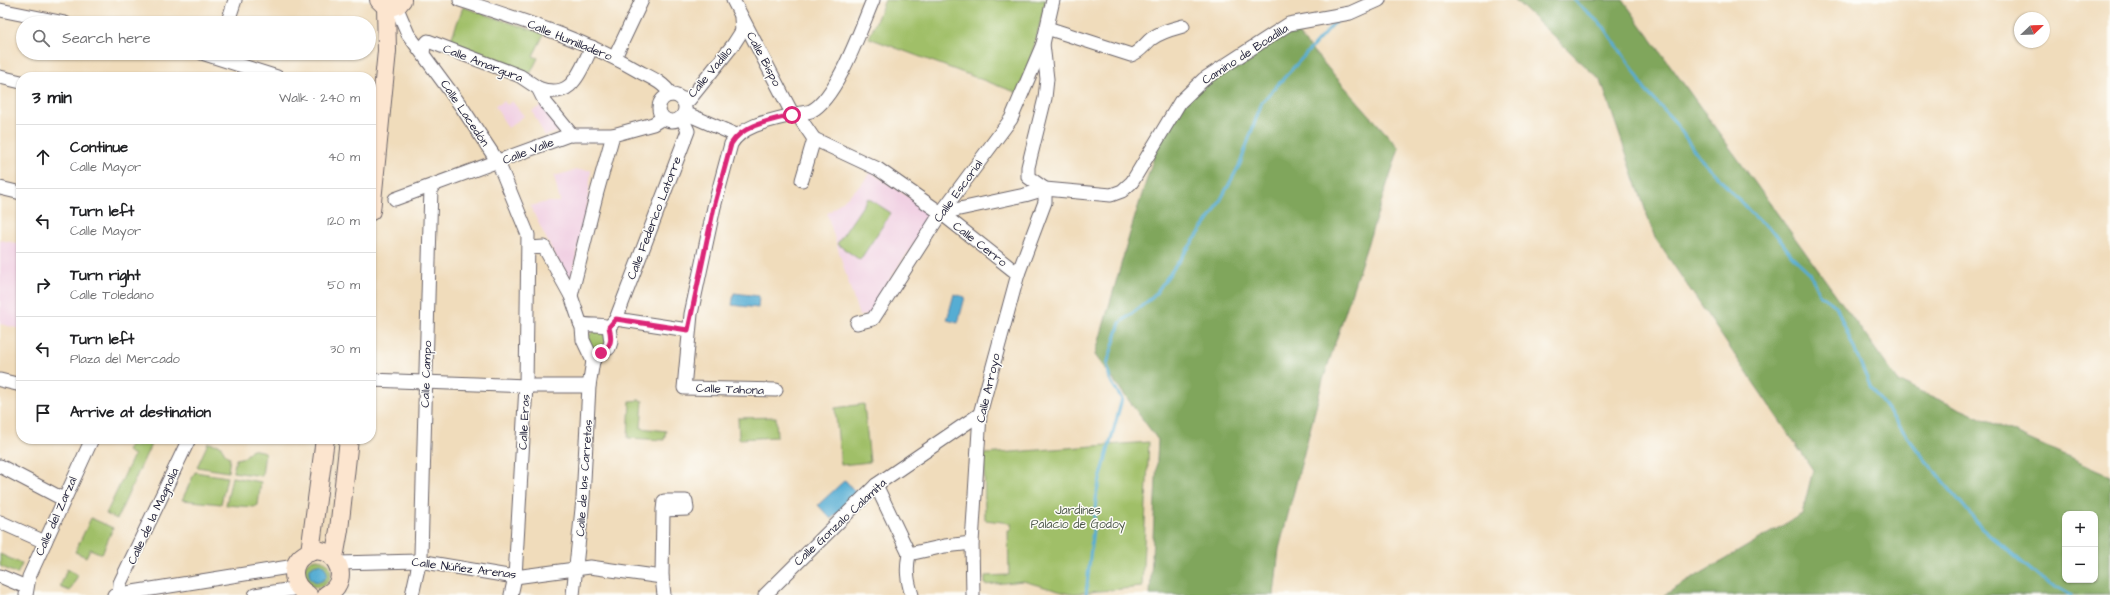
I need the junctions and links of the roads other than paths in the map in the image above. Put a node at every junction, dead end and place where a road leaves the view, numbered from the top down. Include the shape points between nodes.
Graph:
1 (234, 0) edge
2 (460, 0) edge
3 (642, 0) edge
4 (732, 0) edge
5 (873, 0) edge
6 (1053, 0) edge
7 (1378, 0) edge
8 (392, 4) edge
9 (0, 10) edge
10 (30, 16) edge
11 (230, 16) edge
12 (741, 18) junction
13 (1183, 26) dead end
14 (1047, 28) junction
15 (395, 40) junction
16 (1043, 44) junction
17 (592, 47) junction
18 (423, 53) junction
19 (615, 57) junction
20 (224, 60) edge
21 (261, 72) edge
22 (0, 77) edge
23 (16, 81) edge
24 (538, 88) junction
25 (677, 97) junction
26 (376, 110) edge
27 (795, 114) junction
28 (684, 116) junction
29 (663, 118) junction
30 (572, 135) junction
31 (614, 135) junction
32 (736, 135) junction
33 (814, 139) junction
34 (498, 162) junction
35 (1028, 177) junction
36 (802, 180) dead end
37 (431, 187) junction
38 (0, 188) edge
39 (1045, 189) junction
40 (16, 192) edge
41 (1018, 197) junction
42 (395, 199) dead end
43 (941, 213) junction
44 (529, 248) junction
45 (1018, 274) junction
46 (571, 296) junction
47 (612, 323) junction
48 (857, 323) dead end
49 (581, 326) junction
50 (688, 330) junction
51 (593, 361) junction
52 (0, 380) edge
53 (376, 380) edge
54 (426, 381) junction
55 (16, 384) edge
56 (526, 386) junction
57 (589, 386) junction
58 (776, 390) dead end
59 (980, 414) junction
60 (90, 444) edge
61 (187, 444) edge
62 (324, 444) edge
63 (348, 444) edge
64 (0, 466) edge
65 (876, 485) junction
66 (63, 499) junction
67 (663, 510) dead end
68 (0, 522) edge
69 (45, 542) junction
70 (972, 543) junction
71 (310, 552) junction
72 (909, 554) junction
73 (419, 560) junction
74 (336, 561) junction
75 (295, 566) junction
76 (577, 568) junction
77 (0, 576) edge
78 (515, 577) junction
79 (662, 577) junction
80 (29, 593) edge
81 (303, 593) edge
82 (116, 594) edge
83 (255, 595) edge
84 (326, 595) edge
85 (412, 595) edge
86 (511, 595) edge
87 (573, 595) edge
88 (664, 595) edge
89 (765, 595) edge
90 (912, 595) edge
91 (973, 595) edge

1 - 11 street
2 - 17 street, Calle Humilladero
3 - 19 street
4 - 12 street, Calle Bispo
5 - 27 street via 834,88 818,106 810,111
6 - 14 street
7 - 39 street, Camino de Boadilla via 1350,12 1290,24 1204,79 1180,102 1132,182 1122,191 1111,195
8 - 15 street via 396,22
9 - 10 street
12 - 25 street, Calle Vadillo via 742,31 689,100
12 - 27 street, Calle Bispo
13 - 14 street via 1167,30 1132,55
14 - 16 street
15 - 18 street, Calle Lacedón
15 - 26 street
16 - 35 street via 1047,85 1028,167
16 - 43 street, Calle Escorial via 1011,119
17 - 19 street, Calle Humilladero
17 - 24 street via 574,82 563,90 550,92
18 - 24 street, Calle Amargura via 428,41 520,76
18 - 34 street, Calle Lacedón
19 - 25 street, Calle Humilladero via 666,86
20 - 21 street
22 - 23 street
24 - 30 street, Calle Amargura via 545,102
25 - 28 street via 686,108
25 - 29 street via 664,97 659,112
27 - 32 street via 764,122
27 - 33 street, Calle Bispo
28 - 29 street via 669,122
28 - 32 street
28 - 47 street, Calle Federico Latorre via 688,131
29 - 31 street, Calle Valle via 653,124
30 - 31 street, Calle Valle
30 - 34 street, Calle Valle
31 - 46 street
32 - 50 street via 731,144 714,207
33 - 36 street
33 - 43 street, Calle Cerro via 878,169
34 - 37 street, Calle Valle
34 - 44 street, Calle Lacedón via 528,236
35 - 39 street
35 - 41 street
37 - 42 street, Calle Valle
37 - 54 street, Calle Campo
38 - 40 street
39 - 41 street
39 - 45 street, Calle Arroyo via 1045,202
41 - 43 street
43 - 45 street, Calle Cerro
43 - 48 street, Calle Escorial via 873,319
44 - 46 street via 544,248
44 - 56 street, Calle Eras
45 - 59 street, Calle Arroyo
46 - 49 street
47 - 49 street
47 - 50 street
47 - 51 street via 609,348
49 - 51 street via 583,340
50 - 58 street, Calle Tahona via 684,388
51 - 57 street, Calle de las Carretas
52 - 55 street
53 - 54 street
54 - 56 street
54 - 73 street, Calle Campo
56 - 57 street
56 - 78 street, Calle Eras
57 - 76 street, Calle de las Carretas
59 - 65 street, Calle Gonzalo Calamita
59 - 70 street, Calle Arroyo
60 - 66 street, Calle del Zarzal
61 - 82 street, Calle de la Magnolia
62 - 71 street
63 - 74 street
64 - 66 street
65 - 72 street
65 - 89 street, Calle Gonzalo Calamita
66 - 69 street, Calle del Zarzal
67 - 79 street
68 - 69 street
69 - 80 street, Calle del Zarzal
70 - 72 street
70 - 91 street, Calle Arroyo
71 - 74 street via 327,553
71 - 75 street via 301,557
72 - 90 street via 907,580
73 - 74 street, Calle Núñez Arenas
73 - 78 street, Calle Núñez Arenas
73 - 85 street, Calle Campo
74 - 84 street via 340,569 338,582
75 - 81 street via 295,582
75 - 82 street
76 - 78 street, Calle Núñez Arenas
76 - 79 street, Calle Núñez Arenas via 590,567
76 - 87 street, Calle de las Carretas
77 - 80 street
78 - 86 street, Calle Eras
79 - 88 street
81 - 83 street

